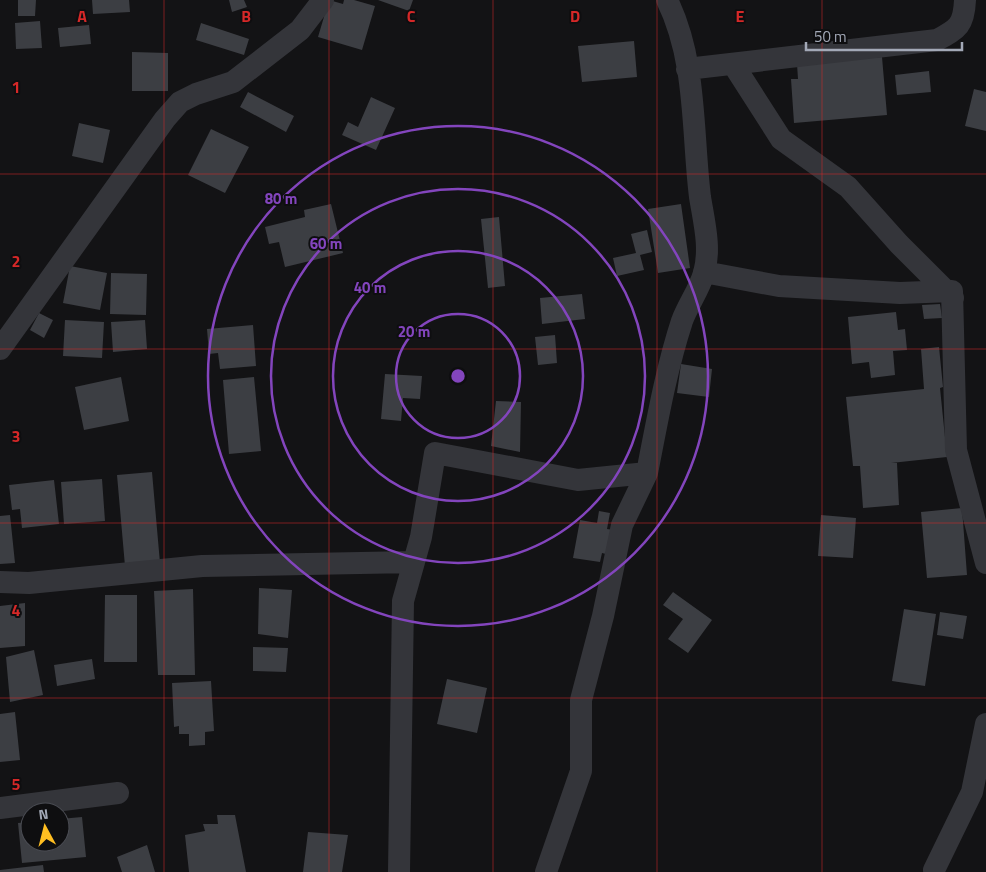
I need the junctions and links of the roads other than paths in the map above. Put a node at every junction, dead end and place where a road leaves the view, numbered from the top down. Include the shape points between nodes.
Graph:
1 (323, 0) edge
2 (667, 0) edge
3 (964, 0) edge
4 (733, 64) junction
5 (687, 69) junction
6 (704, 272) junction
7 (950, 294) junction
8 (0, 349) edge
9 (647, 473) junction
10 (413, 562) junction
11 (986, 563) edge
12 (0, 582) edge
13 (986, 724) edge
14 (118, 793) dead end
15 (0, 808) edge
16 (934, 870) dead end
17 (399, 872) edge
18 (546, 872) edge

1 - 8 street via 300,30 233,82 180,102
2 - 5 street via 677,20
3 - 4 street via 964,12 956,30 937,40
4 - 5 street
4 - 7 street via 782,139 848,187
5 - 6 street via 700,198 707,235
6 - 7 street via 779,286
6 - 9 street via 682,321
7 - 11 street via 956,450
9 - 10 street via 578,480 435,453
9 - 18 street via 622,525 581,700 580,771
10 - 12 street via 202,566 29,583
10 - 17 street via 403,601
13 - 16 street via 972,792
14 - 15 street

